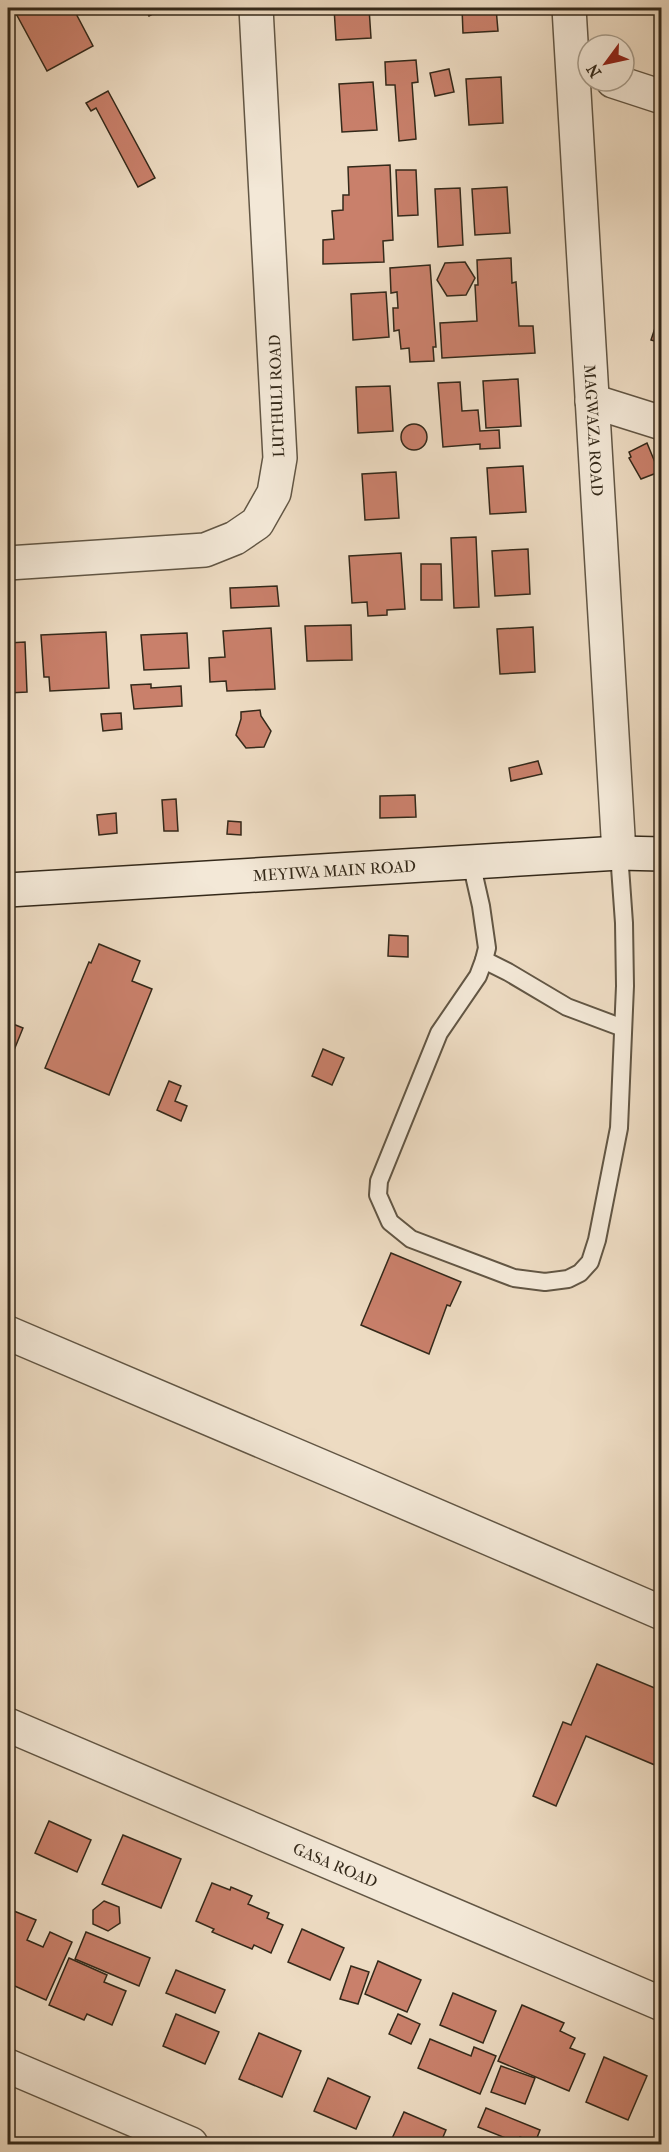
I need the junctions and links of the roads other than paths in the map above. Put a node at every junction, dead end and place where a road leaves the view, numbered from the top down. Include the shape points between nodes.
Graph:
1 (256, 8) edge
2 (568, 8) edge
3 (576, 49) edge
4 (636, 89) edge
5 (581, 93) edge
6 (662, 97) edge
7 (592, 401) junction
8 (662, 423) edge
9 (8, 563) edge
10 (619, 853) junction
11 (662, 855) edge
12 (471, 862) junction
13 (8, 890) edge
14 (484, 960) junction
15 (623, 1028) junction
16 (8, 1333) edge
17 (662, 1613) edge
18 (8, 1725) edge
19 (662, 2004) edge
20 (8, 2066) edge
21 (191, 2145) edge

1 - 9 street, LUTHULI ROAD via 280,458 274,493 257,523 235,538 205,550
2 - 3 street, MAGWAZA ROAD
4 - 6 street
5 - 7 street, MAGWAZA ROAD
7 - 8 street
7 - 10 street, MAGWAZA ROAD
10 - 11 street, MEYIWA MAIN ROAD
10 - 12 street, MEYIWA MAIN ROAD
10 - 15 lane via 624,922
12 - 13 street, MEYIWA MAIN ROAD
12 - 14 lane via 487,948
14 - 15 lane via 567,1007
14 - 15 lane via 478,976 439,1033 379,1180 378,1195 390,1222 411,1239 514,1278 545,1282 580,1273 590,1262 597,1240 619,1128
16 - 17 street
18 - 19 street, GASA ROAD
20 - 21 street

